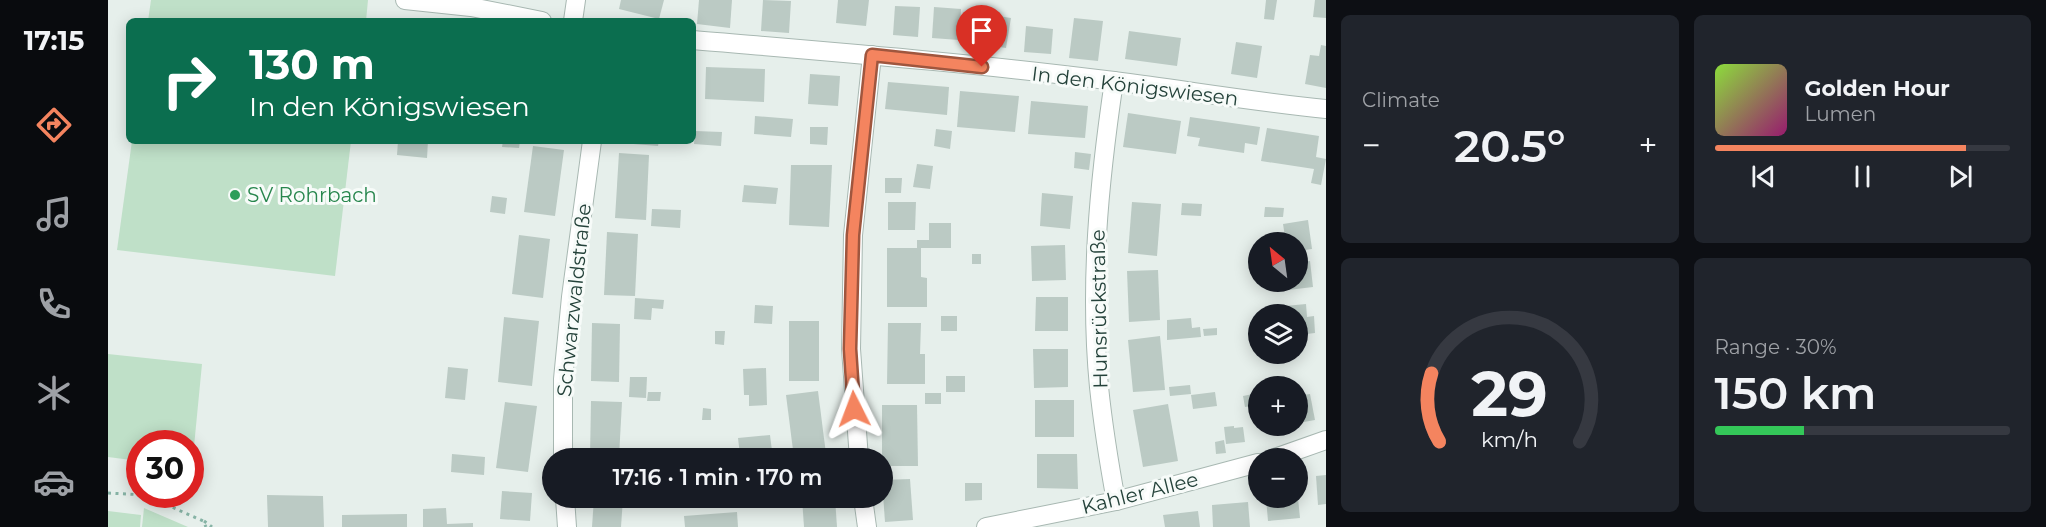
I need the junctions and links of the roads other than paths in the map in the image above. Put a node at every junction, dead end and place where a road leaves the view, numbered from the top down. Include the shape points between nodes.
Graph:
1 (405, 0) edge
2 (576, 0) edge
3 (460, 3) edge
4 (528, 18) edge
5 (573, 18) edge
6 (696, 40) edge
7 (872, 55) junction
8 (1114, 81) junction
9 (1326, 109) edge
10 (592, 144) edge
11 (1326, 440) edge
12 (563, 448) edge
13 (858, 448) edge
14 (1303, 448) edge
15 (1248, 466) edge
16 (1116, 501) junction
17 (566, 508) edge
18 (864, 508) edge
19 (567, 527) edge
20 (867, 527) edge
21 (986, 527) edge

1 - 3 street
2 - 5 street
3 - 4 street
6 - 7 street, In den Königswiesen
7 - 8 street, In den Königswiesen
7 - 13 street via 853,235 850,349
8 - 9 street, In den Königswiesen
8 - 16 street, Hunsrückstraße via 1095,284 1099,385
10 - 12 street, Schwarzwaldstraße via 563,379
11 - 14 street
15 - 16 street, Kahler Allee
16 - 21 street, Kahler Allee
17 - 19 street
18 - 20 street

